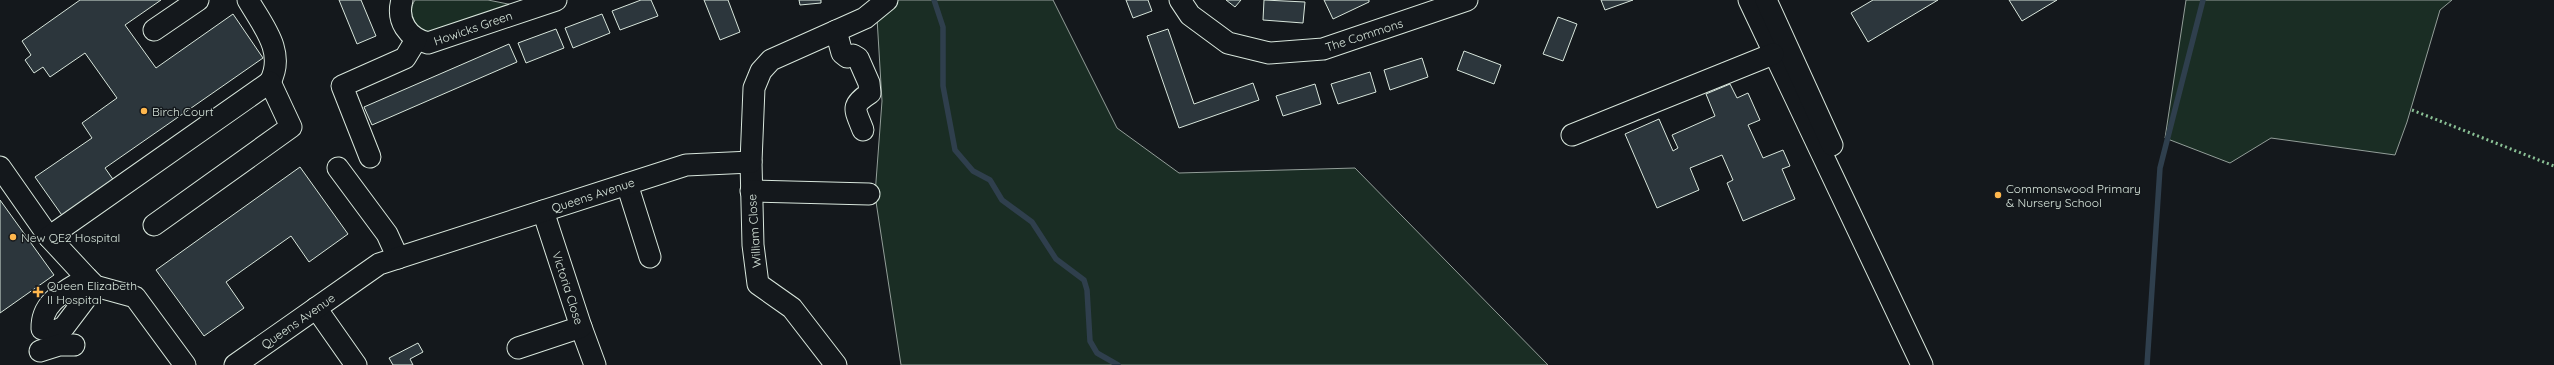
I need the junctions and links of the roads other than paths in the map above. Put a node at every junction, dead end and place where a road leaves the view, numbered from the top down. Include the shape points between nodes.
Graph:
1 (198, 0) edge
2 (248, 0) edge
3 (402, 0) edge
4 (887, 0) edge
5 (1180, 0) edge
6 (1467, 0) edge
7 (1749, 0) edge
8 (1766, 0) edge
9 (547, 1) edge
10 (154, 30) dead end
11 (836, 31) junction
12 (416, 40) junction
13 (1773, 54) junction
14 (270, 82) junction
15 (863, 130) dead end
16 (1572, 135) dead end
17 (370, 157) dead end
18 (751, 162) junction
19 (0, 167) edge
20 (338, 168) dead end
21 (627, 184) junction
22 (751, 191) junction
23 (869, 194) dead end
24 (543, 211) junction
25 (154, 225) dead end
26 (50, 237) junction
27 (650, 257) dead end
28 (398, 258) junction
29 (316, 308) junction
30 (581, 327) junction
31 (74, 344) dead end
32 (518, 348) dead end
33 (40, 351) dead end
34 (836, 364) edge
35 (185, 365) edge
36 (235, 365) edge
37 (356, 365) edge
38 (595, 365) edge
39 (1922, 365) edge
40 (1933, 365) edge

1 - 10 street
2 - 14 street via 272,42 276,71
3 - 12 street, Howicks Green via 403,21 408,33
4 - 11 street via 865,18
5 - 6 street, The Commons via 1190,14 1228,43 1270,53 1323,49
7 - 13 street
8 - 40 street
9 - 12 street, Howicks Green via 428,43
11 - 15 street via 842,53 847,57 853,55 858,58 869,83 870,93 857,102 855,108
11 - 18 street via 771,60 761,71 754,88
12 - 17 street via 405,58 342,86
13 - 16 street
13 - 39 street
14 - 25 street via 291,127
14 - 26 street
18 - 21 street, Queens Avenue via 686,165
18 - 22 street, William Close
19 - 26 street
20 - 28 street via 387,234
21 - 24 street, Queens Avenue
21 - 27 street
22 - 23 street
22 - 34 street, William Close via 753,246 758,284 792,308
24 - 28 street, Queens Avenue
24 - 30 street, Victoria Close
26 - 35 street via 91,282 135,297
28 - 29 street, Queens Avenue via 379,264
29 - 36 street, Queens Avenue
29 - 37 street
30 - 32 street
30 - 38 street, Victoria Close
31 - 33 street

